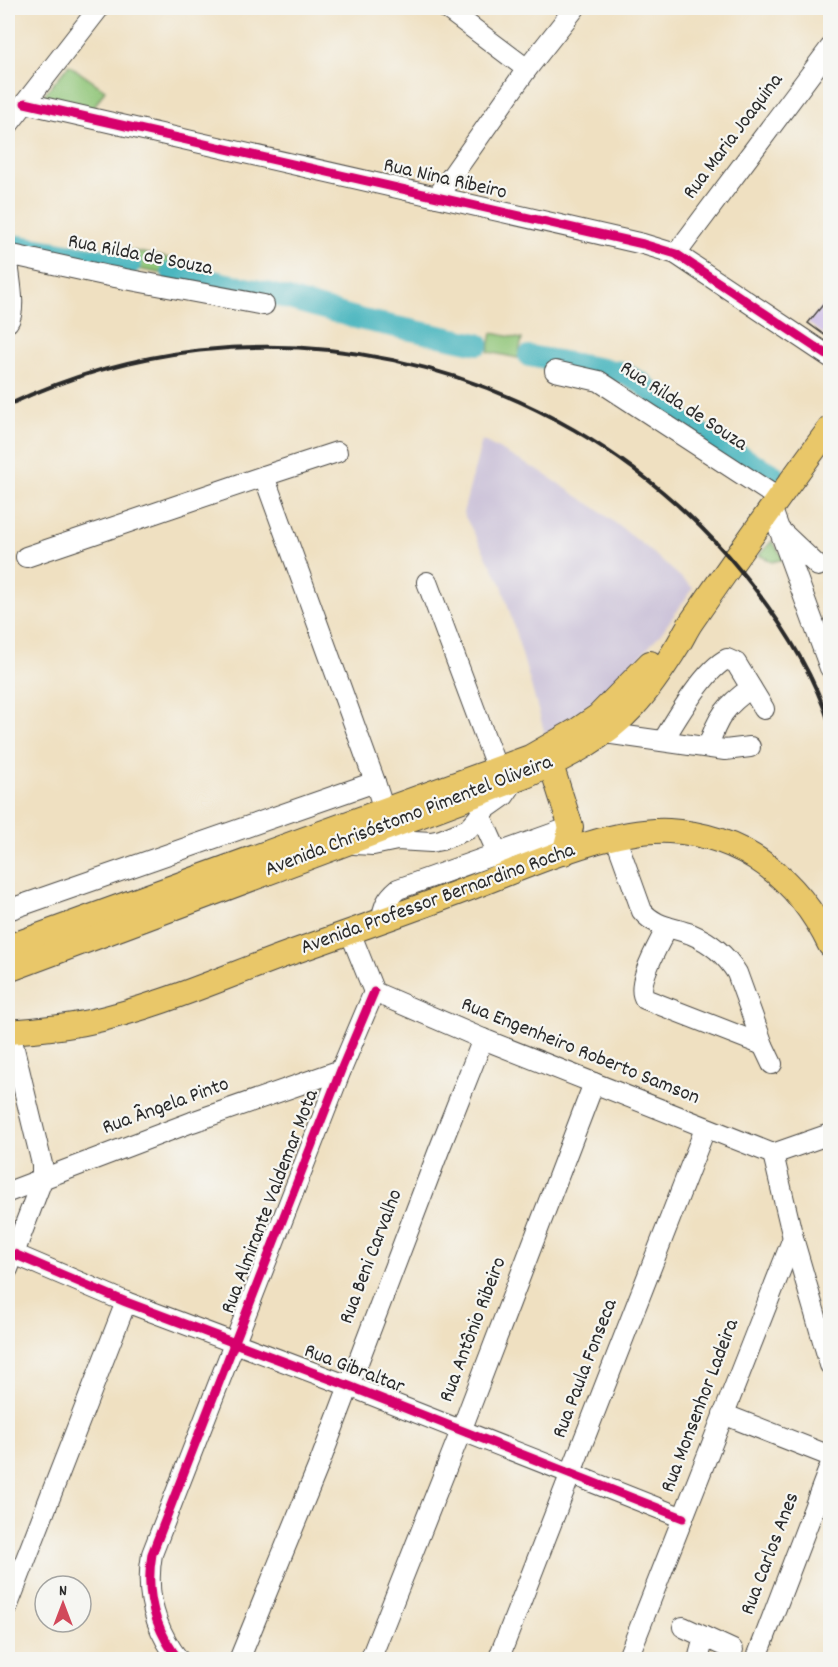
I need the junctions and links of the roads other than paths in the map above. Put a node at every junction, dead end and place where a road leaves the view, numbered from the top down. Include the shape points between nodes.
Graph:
1 (99, 8) edge
2 (446, 8) edge
3 (575, 8) edge
4 (831, 48) edge
5 (528, 69) junction
6 (25, 103) junction
7 (8, 126) edge
8 (436, 197) junction
9 (8, 254) edge
10 (676, 254) junction
11 (8, 261) edge
12 (264, 304) dead end
13 (8, 322) edge
14 (831, 357) edge
15 (555, 371) dead end
16 (831, 428) edge
17 (337, 452) dead end
18 (264, 476) junction
19 (777, 500) junction
20 (780, 530) junction
21 (26, 557) dead end
22 (818, 566) dead end
23 (427, 582) dead end
24 (688, 626) junction
25 (831, 668) edge
26 (751, 688) junction
27 (764, 710) dead end
28 (605, 733) junction
29 (663, 741) junction
30 (708, 747) junction
31 (750, 747) dead end
32 (540, 761) junction
33 (506, 774) junction
34 (375, 782) junction
35 (384, 810) junction
36 (480, 814) junction
37 (571, 827) junction
38 (606, 839) junction
39 (441, 840) junction
40 (349, 841) junction
41 (564, 853) junction
42 (502, 864) junction
43 (451, 870) junction
44 (431, 877) junction
45 (439, 900) junction
46 (8, 910) edge
47 (381, 921) junction
48 (667, 927) junction
49 (350, 932) junction
50 (831, 945) edge
51 (8, 952) edge
52 (374, 992) junction
53 (9, 1032) edge
54 (483, 1039) junction
55 (763, 1045) junction
56 (772, 1064) dead end
57 (341, 1070) junction
58 (594, 1083) junction
59 (705, 1129) junction
60 (831, 1134) edge
61 (773, 1154) junction
62 (42, 1180) junction
63 (8, 1192) edge
64 (793, 1238) junction
65 (11, 1262) edge
66 (126, 1302) junction
67 (235, 1344) junction
68 (831, 1365) edge
69 (349, 1386) junction
70 (723, 1414) junction
71 (461, 1431) junction
72 (831, 1456) edge
73 (831, 1466) edge
74 (571, 1474) junction
75 (683, 1518) junction
76 (14, 1562) edge
77 (8, 1605) edge
78 (683, 1627) dead end
79 (704, 1637) junction
80 (733, 1650) dead end
81 (179, 1659) edge
82 (239, 1659) edge
83 (370, 1659) edge
84 (498, 1659) edge
85 (627, 1659) edge
86 (698, 1659) edge
87 (756, 1659) edge

1 - 6 street
2 - 5 street
3 - 5 street
4 - 10 street, Rua Maria Joaquina
5 - 8 street
6 - 7 street
6 - 8 street, Rua Nina Ribeiro
8 - 10 street, Rua Nina Ribeiro
9 - 12 street, Rua Rilda de Souza
10 - 14 street, Rua Nina Ribeiro
11 - 13 street via 12,308
15 - 19 street, Rua Rilda de Souza via 599,381
16 - 19 main road
17 - 18 street
18 - 21 street
18 - 34 street
19 - 20 street
19 - 24 main road
20 - 22 street
20 - 25 street
23 - 33 street
24 - 28 main road, Avenida Chrisóstomo Pimentel Oliveira via 645,692
24 - 32 main road, Avenida Chrisóstomo Pimentel Oliveira via 598,716
26 - 27 street
26 - 29 street via 736,663 727,659 697,689
26 - 30 street via 733,700 722,714
28 - 29 street
28 - 32 main road, Avenida Chrisóstomo Pimentel Oliveira
29 - 30 street
30 - 31 street
32 - 33 main road, Avenida Chrisóstomo Pimentel Oliveira
32 - 37 main road
33 - 35 main road, Avenida Chrisóstomo Pimentel Oliveira
33 - 36 street via 504,796
33 - 40 main road, Avenida Chrisóstomo Pimentel Oliveira
34 - 35 street
34 - 46 street
35 - 51 main road, Avenida Chrisóstomo Pimentel Oliveira
36 - 39 street via 468,829
36 - 42 street
37 - 38 main road via 588,839
37 - 41 main road
37 - 42 street
38 - 41 main road, Avenida Professor Bernardino Rocha
38 - 48 street via 642,911 649,920
38 - 50 main road, Avenida Professor Bernardino Rocha via 648,831 696,834 745,852 788,882 804,900
39 - 40 street via 397,840 363,846
39 - 43 street
40 - 51 main road, Avenida Chrisóstomo Pimentel Oliveira
41 - 42 main road, Avenida Professor Bernardino Rocha
42 - 43 street
42 - 45 main road, Avenida Professor Bernardino Rocha
43 - 44 street
44 - 45 street
44 - 47 street via 398,889 388,897
45 - 47 main road, Avenida Professor Bernardino Rocha
47 - 49 main road, Avenida Professor Bernardino Rocha
48 - 55 street via 704,941 731,963
48 - 55 street via 642,982 645,999
49 - 52 street
49 - 53 main road, Avenida Professor Bernardino Rocha via 123,1013 88,1022
52 - 54 street, Rua Engenheiro Roberto Samson
52 - 57 street, Rua Almirante Valdemar Mota
53 - 62 street via 42,1164
54 - 58 street, Rua Engenheiro Roberto Samson
54 - 69 street, Rua Beni Carvalho
55 - 56 street
57 - 62 street, Rua Ângela Pinto
57 - 67 street, Rua Almirante Valdemar Mota
58 - 59 street, Rua Engenheiro Roberto Samson
58 - 71 street, Rua Antônio Ribeiro
59 - 61 street, Rua Engenheiro Roberto Samson
59 - 74 street, Rua Paula Fonseca
60 - 61 street
61 - 64 street
62 - 63 street, Rua Ângela Pinto
62 - 65 street
64 - 68 street
64 - 70 street, Rua Monsenhor Ladeira
65 - 66 street, Rua Gibraltar
66 - 67 street, Rua Gibraltar
66 - 76 street
67 - 69 street, Rua Gibraltar
67 - 81 street, Rua Almirante Valdemar Mota via 152,1554 148,1573 153,1611 166,1644
69 - 71 street, Rua Gibraltar
69 - 82 street, Rua Beni Carvalho
70 - 72 street
70 - 75 street, Rua Monsenhor Ladeira
71 - 74 street, Rua Gibraltar
71 - 83 street, Rua Antônio Ribeiro
73 - 87 street, Rua Carlos Anes
74 - 75 street, Rua Gibraltar
74 - 84 street, Rua Paula Fonseca
75 - 85 street, Rua Monsenhor Ladeira
76 - 77 street
78 - 79 street
79 - 80 street
79 - 86 street

